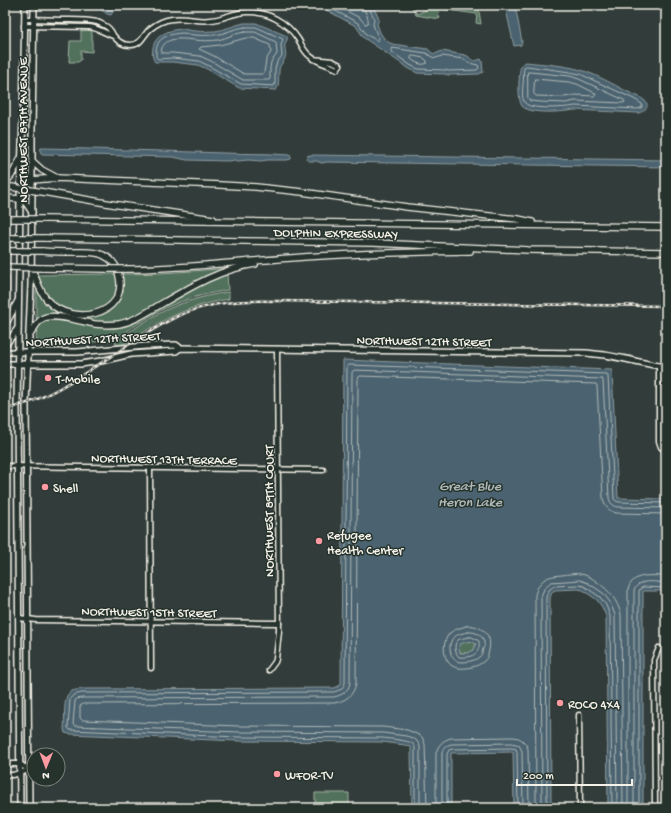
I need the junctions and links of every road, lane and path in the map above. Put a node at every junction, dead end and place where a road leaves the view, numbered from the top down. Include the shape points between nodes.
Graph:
1 (25, 5) edge
2 (34, 5) edge
3 (25, 19) junction
4 (34, 19) junction
5 (24, 26) junction
6 (34, 26) junction
7 (113, 36) junction
8 (338, 67) dead end
9 (22, 158) junction
10 (32, 161) junction
11 (57, 178) junction
12 (32, 180) junction
13 (5, 183) edge
14 (5, 186) edge
15 (20, 191) junction
16 (5, 198) edge
17 (20, 199) junction
18 (32, 213) junction
19 (7, 219) edge
20 (233, 222) junction
21 (542, 225) junction
22 (666, 227) edge
23 (7, 238) edge
24 (528, 250) junction
25 (7, 251) edge
26 (666, 252) edge
27 (290, 258) junction
28 (7, 267) edge
29 (31, 268) junction
30 (18, 301) junction
31 (5, 325) edge
32 (18, 328) junction
33 (29, 336) junction
34 (5, 345) edge
35 (180, 348) junction
36 (277, 350) junction
37 (5, 352) edge
38 (18, 352) junction
39 (28, 352) junction
40 (5, 364) edge
41 (18, 364) junction
42 (27, 364) junction
43 (659, 366) junction
44 (666, 367) edge
45 (665, 451) edge
46 (5, 466) edge
47 (18, 466) junction
48 (27, 466) junction
49 (150, 468) junction
50 (278, 469) junction
51 (323, 470) dead end
52 (19, 618) junction
53 (28, 619) junction
54 (151, 622) junction
55 (279, 623) junction
56 (659, 648) dead end
57 (151, 668) dead end
58 (269, 670) dead end
59 (579, 715) dead end
60 (29, 747) edge
61 (5, 764) edge
62 (20, 764) junction
63 (26, 768) edge
64 (26, 771) edge
65 (20, 773) junction
66 (5, 775) edge
67 (29, 787) edge
68 (20, 808) edge
69 (30, 808) edge
70 (171, 808) edge
71 (195, 808) edge
72 (580, 808) edge
73 (655, 808) edge

1 - 3 main road, NORTHWEST 87TH AVENUE
2 - 4 main road, NORTHWEST 87TH AVENUE
3 - 4 street
3 - 5 main road, NORTHWEST 87TH AVENUE
4 - 6 main road, NORTHWEST 87TH AVENUE
4 - 7 street via 92,21 110,29
5 - 6 street
5 - 9 main road, NORTHWEST 87TH AVENUE
6 - 7 street via 97,28
6 - 10 main road, NORTHWEST 87TH AVENUE
7 - 8 street via 125,45 134,45 154,26 167,20 211,20 236,13 255,12 270,16 285,25 306,53 316,61
9 - 13 highway
9 - 15 main road, NORTHWEST 87TH AVENUE
10 - 11 highway via 44,172
10 - 12 main road, NORTHWEST 87TH AVENUE
11 - 12 highway
11 - 21 highway via 269,188 518,219
12 - 15 main road via 25,182
12 - 18 main road, NORTHWEST 87TH AVENUE
14 - 20 highway, bridge
15 - 17 main road, NORTHWEST 87TH AVENUE
16 - 17 highway
17 - 18 main road
17 - 30 main road, NORTHWEST 87TH AVENUE
18 - 29 main road, NORTHWEST 87TH AVENUE
19 - 20 highway, DOLPHIN EXPRESSWAY, bridge
20 - 21 highway, DOLPHIN EXPRESSWAY
21 - 22 highway, DOLPHIN EXPRESSWAY
23 - 24 highway, DOLPHIN EXPRESSWAY, bridge via 374,243
24 - 26 highway, DOLPHIN EXPRESSWAY
24 - 27 highway
25 - 29 highway, bridge via 95,252 107,257 116,266 120,288 114,302 108,308 93,314 66,312 55,307 47,299
27 - 28 highway, bridge via 177,268
27 - 33 highway via 281,262 237,268 211,277 124,323 97,324 51,316 40,320
29 - 33 main road, NORTHWEST 87TH AVENUE
30 - 31 highway
30 - 32 main road, NORTHWEST 87TH AVENUE
32 - 34 main road
32 - 38 main road, NORTHWEST 87TH AVENUE
33 - 39 main road, NORTHWEST 87TH AVENUE
35 - 36 main road, NORTHWEST 12TH STREET
35 - 39 main road, NORTHWEST 12TH STREET via 176,345 158,345 91,351
35 - 42 main road, NORTHWEST 12TH STREET via 176,352 138,353 81,364
36 - 43 main road, NORTHWEST 12TH STREET via 586,353
36 - 50 street, NORTHWEST 89TH COURT
37 - 38 main road, NORTHWEST 12TH STREET
38 - 39 main road, NORTHWEST 12TH STREET
38 - 41 main road, NORTHWEST 87TH AVENUE
39 - 42 main road, NORTHWEST 87TH AVENUE
40 - 41 main road, NORTHWEST 12TH STREET
41 - 42 main road, NORTHWEST 12TH STREET
41 - 47 main road, NORTHWEST 87TH AVENUE
42 - 48 main road, NORTHWEST 87TH AVENUE
43 - 44 main road, NORTHWEST 12TH STREET
43 - 45 street via 659,441
46 - 47 street, NORTHWEST 13TH TERRACE
47 - 48 street, NORTHWEST 13TH TERRACE
47 - 52 main road, NORTHWEST 87TH AVENUE
48 - 49 street, NORTHWEST 13TH TERRACE
48 - 53 main road, NORTHWEST 87TH AVENUE
49 - 50 street, NORTHWEST 13TH TERRACE
49 - 54 street
50 - 51 street, NORTHWEST 13TH TERRACE
50 - 55 street, NORTHWEST 89TH COURT
52 - 53 street, NORTHWEST 15TH STREET
52 - 62 main road, NORTHWEST 87TH AVENUE
53 - 54 street, NORTHWEST 15TH STREET
53 - 60 main road, NORTHWEST 87TH AVENUE
54 - 55 street, NORTHWEST 15TH STREET
54 - 57 street
55 - 58 street, NORTHWEST 89TH COURT via 276,659
56 - 73 street via 654,660
59 - 72 street
61 - 62 street
62 - 63 street
62 - 65 main road, NORTHWEST 87TH AVENUE
64 - 65 street
65 - 66 street
65 - 68 main road, NORTHWEST 87TH AVENUE
67 - 69 main road, NORTHWEST 87TH AVENUE
70 - 71 street

